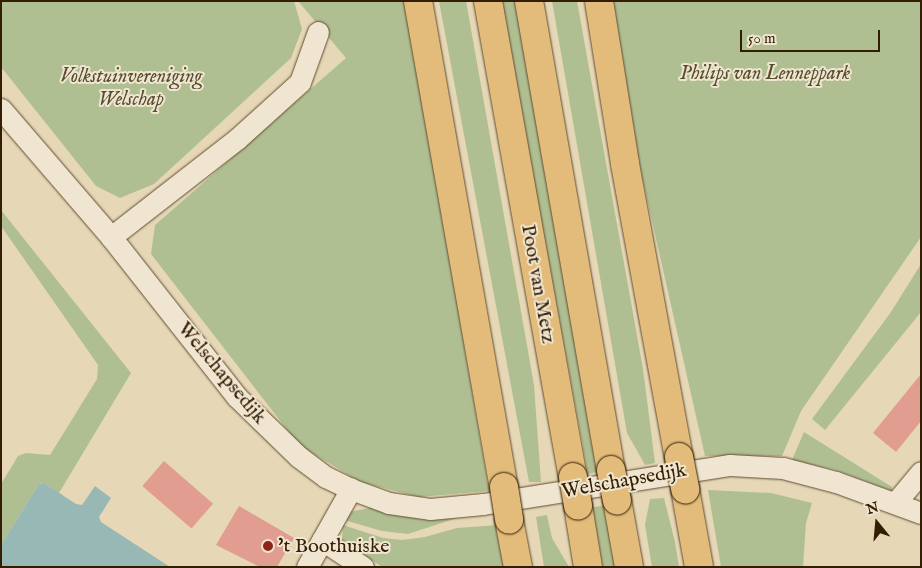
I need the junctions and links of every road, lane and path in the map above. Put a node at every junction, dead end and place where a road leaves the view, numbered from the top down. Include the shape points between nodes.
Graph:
1 (418, 1) edge
2 (488, 1) edge
3 (530, 1) edge
4 (599, 1) edge
5 (318, 32) dead end
6 (1, 109) edge
7 (111, 237) junction
8 (921, 472) edge
9 (351, 489) junction
10 (896, 502) junction
11 (921, 513) edge
12 (322, 540) junction
13 (307, 567) edge
14 (363, 567) edge
15 (518, 567) edge
16 (588, 567) edge
17 (629, 567) edge
18 (699, 567) edge

1 - 15 highway, bridge
2 - 16 highway, Poot van Metz, bridge
3 - 17 highway, Poot van Metz, bridge
4 - 18 highway, bridge via 625,164
5 - 7 street via 300,82 237,139
6 - 7 street, Welschapsedijk
7 - 9 street, Welschapsedijk via 237,397 299,457 326,477
8 - 10 street
9 - 10 street, Welschapsedijk via 389,503 430,509 730,465 783,468
9 - 12 street
10 - 11 street, Welschapsedijk
12 - 13 street
12 - 14 street

